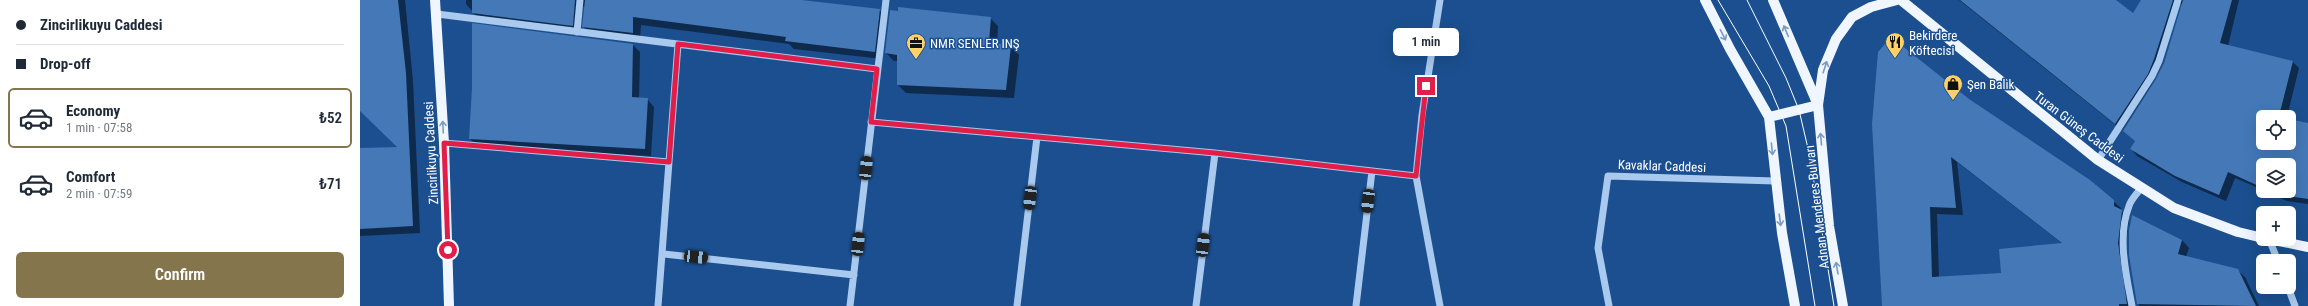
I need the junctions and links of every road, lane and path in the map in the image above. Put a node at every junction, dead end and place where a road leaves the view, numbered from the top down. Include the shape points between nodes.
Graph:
1 (435, 0) edge
2 (580, 0) edge
3 (886, 0) edge
4 (1440, 0) edge
5 (1705, 0) edge
6 (1773, 0) edge
7 (1897, 0) edge
8 (1901, 0) edge
9 (2178, 0) edge
10 (437, 14) junction
11 (577, 32) junction
12 (678, 44) junction
13 (877, 69) junction
14 (1818, 105) junction
15 (1768, 117) junction
16 (871, 122) junction
17 (1037, 137) junction
18 (444, 143) junction
19 (1215, 153) junction
20 (2098, 160) junction
21 (669, 162) junction
22 (1372, 171) junction
23 (1416, 176) junction
24 (1775, 181) junction
25 (2141, 188) junction
26 (2256, 236) edge
27 (2296, 245) edge
28 (2308, 247) edge
29 (664, 254) junction
30 (854, 275) junction
31 (2291, 294) edge
32 (449, 306) edge
33 (658, 306) edge
34 (850, 306) edge
35 (1017, 306) edge
36 (1196, 306) edge
37 (1356, 306) edge
38 (1440, 306) edge
39 (1609, 306) edge
40 (1795, 306) edge
41 (1843, 306) edge
42 (2132, 306) edge
43 (2295, 306) edge

1 - 10 main road, Zincirlikuyu Caddesi
2 - 11 street
3 - 13 street
4 - 23 street via 1422,115
5 -> 15 main road
14 -> 6 main road, Adnan Menderes Bulvarı
14 -> 7 main road via 1826,64 1836,39 1852,16 1871,7
8 - 20 main road, Turan Güneş Caddesi
9 - 20 street via 2154,71
10 - 11 street
18 -> 10 main road, Zincirlikuyu Caddesi
11 - 12 street
12 - 13 street
12 - 21 street
13 - 16 street
14 - 15 main road
41 -> 14 main road, Adnan Menderes Bulvarı via 1829,226
15 -> 24 main road
16 - 17 street
16 - 30 street
17 - 19 street
17 - 35 street
18 - 21 street
18 - 32 main road, Zincirlikuyu Caddesi
19 - 22 street
19 - 36 street
20 - 25 main road, Turan Güneş Caddesi
21 - 29 street
22 - 23 street
22 - 37 street
23 - 38 street
24 - 39 street, Kavaklar Caddesi via 1608,176 1598,248
24 -> 40 main road
25 - 26 main road, Turan Güneş Caddesi via 2174,208
25 - 42 street via 2130,204 2123,233
27 - 28 main road
29 - 30 street
29 - 33 street
30 - 34 street
31 - 43 street

